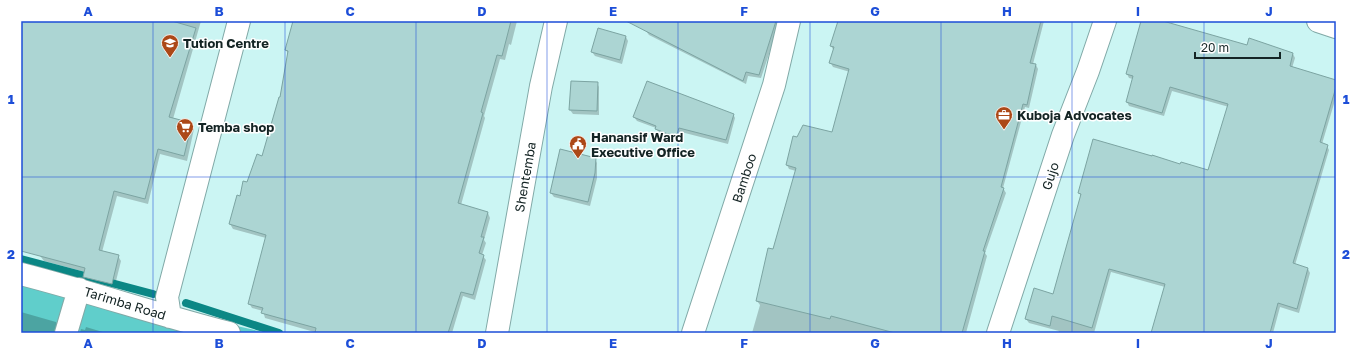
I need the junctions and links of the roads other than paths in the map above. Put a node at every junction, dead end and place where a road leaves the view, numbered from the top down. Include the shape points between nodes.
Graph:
1 (239, 21) edge
2 (556, 21) edge
3 (789, 21) edge
4 (1105, 21) edge
5 (1318, 21) edge
6 (1336, 27) edge
7 (21, 274) edge
8 (79, 289) junction
9 (170, 317) junction
10 (66, 333) edge
11 (229, 333) edge
12 (497, 333) edge
13 (693, 333) edge
14 (998, 333) edge

1 - 9 street via 167,297
2 - 12 street, Shentemba via 541,86
3 - 13 street, Bamboo via 774,85
4 - 14 street, Gujo via 1063,135
5 - 6 street
7 - 8 street, Tarimba Road
8 - 9 street, Tarimba Road
8 - 10 street
9 - 11 street, Tarimba Road

